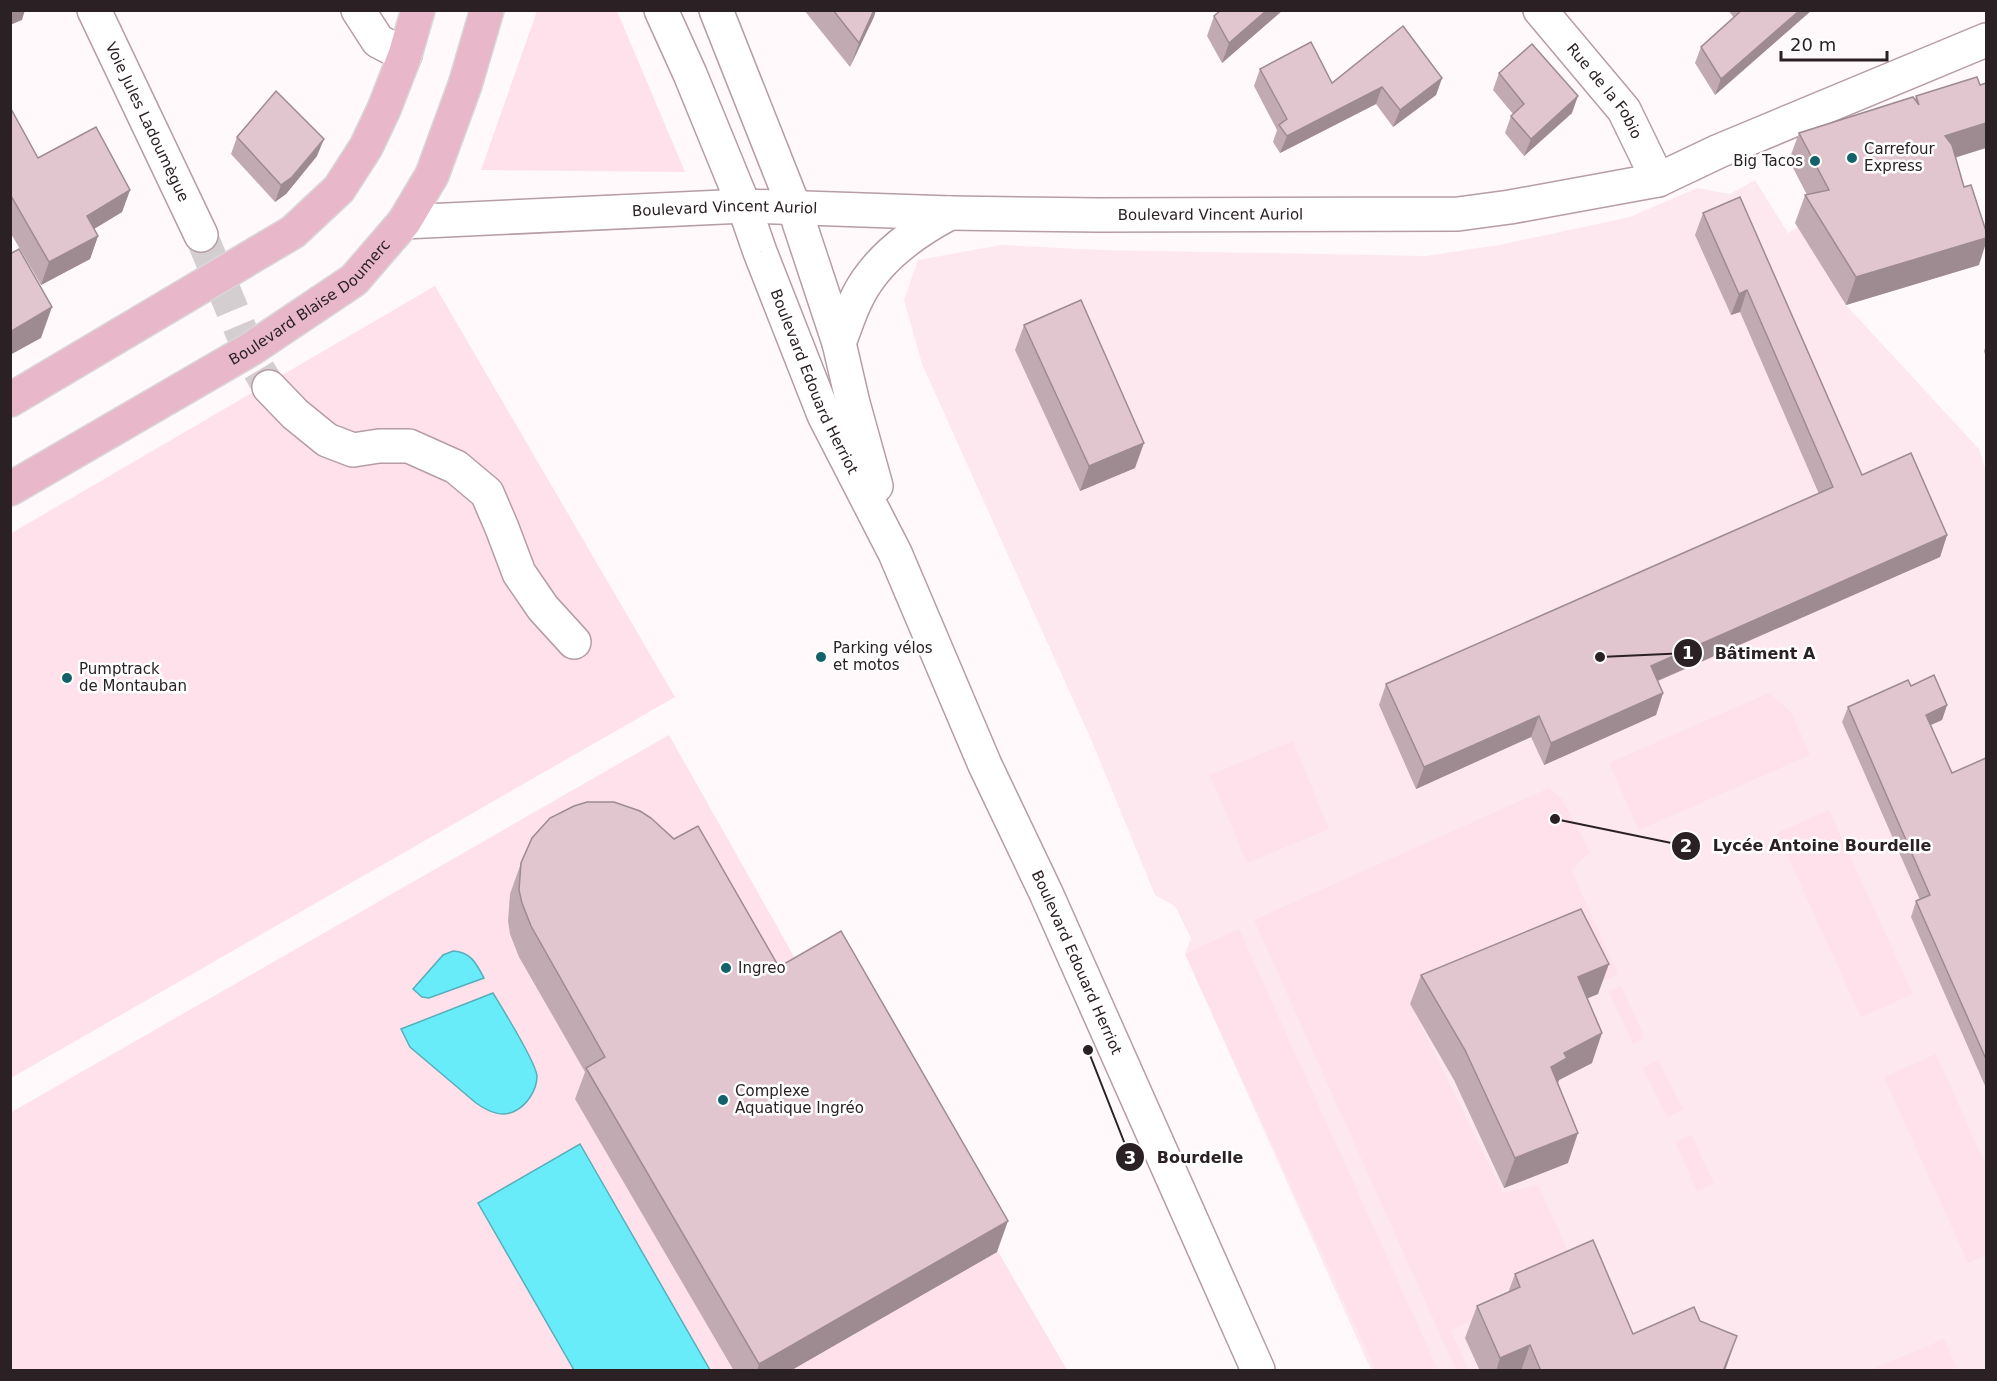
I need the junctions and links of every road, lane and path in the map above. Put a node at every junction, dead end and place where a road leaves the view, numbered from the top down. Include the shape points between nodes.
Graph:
1 (94, 10) edge
2 (358, 10) edge
3 (418, 10) edge
4 (487, 10) edge
5 (661, 10) edge
6 (716, 10) edge
7 (1540, 10) edge
8 (1986, 40) edge
9 (405, 55) junction
10 (1658, 180) junction
11 (744, 206) junction
12 (795, 207) junction
13 (950, 213) junction
14 (405, 222) junction
15 (201, 236) tunnel mouth
16 (839, 344) junction
17 (269, 387) tunnel mouth
18 (10, 400) edge
19 (10, 489) edge
20 (895, 553) junction
21 (573, 642) dead end
22 (1258, 1371) edge

1 - 15 main road, Voie Jules Ladoumègue
2 - 9 main road via 378,41
3 - 9 main road
4 - 14 main road, Boulevard Blaise Doumerc via 432,175
5 - 11 main road, Boulevard Edouard Herriot
6 - 12 main road, Boulevard Edouard Herriot
7 - 10 main road, Rue de la Fobio via 1624,110
8 - 10 main road, Boulevard Vincent Auriol
9 - 18 main road via 366,147 339,189 293,232
10 - 13 main road, Boulevard Vincent Auriol via 1458,214
11 - 12 main road, Boulevard Vincent Auriol
11 - 14 main road, Boulevard Vincent Auriol
11 - 20 main road, Boulevard Edouard Herriot via 824,414
12 - 13 main road, Boulevard Vincent Auriol
12 - 16 main road, Boulevard Edouard Herriot
13 - 16 main road via 920,229 887,257 858,295
14 - 19 main road, Boulevard Blaise Doumerc via 345,286 251,349
16 - 20 main road, Boulevard Edouard Herriot
17 - 21 main road via 327,440 353,450 409,446 456,467 487,493 519,573
20 - 22 main road, Boulevard Edouard Herriot via 985,765 1046,893

